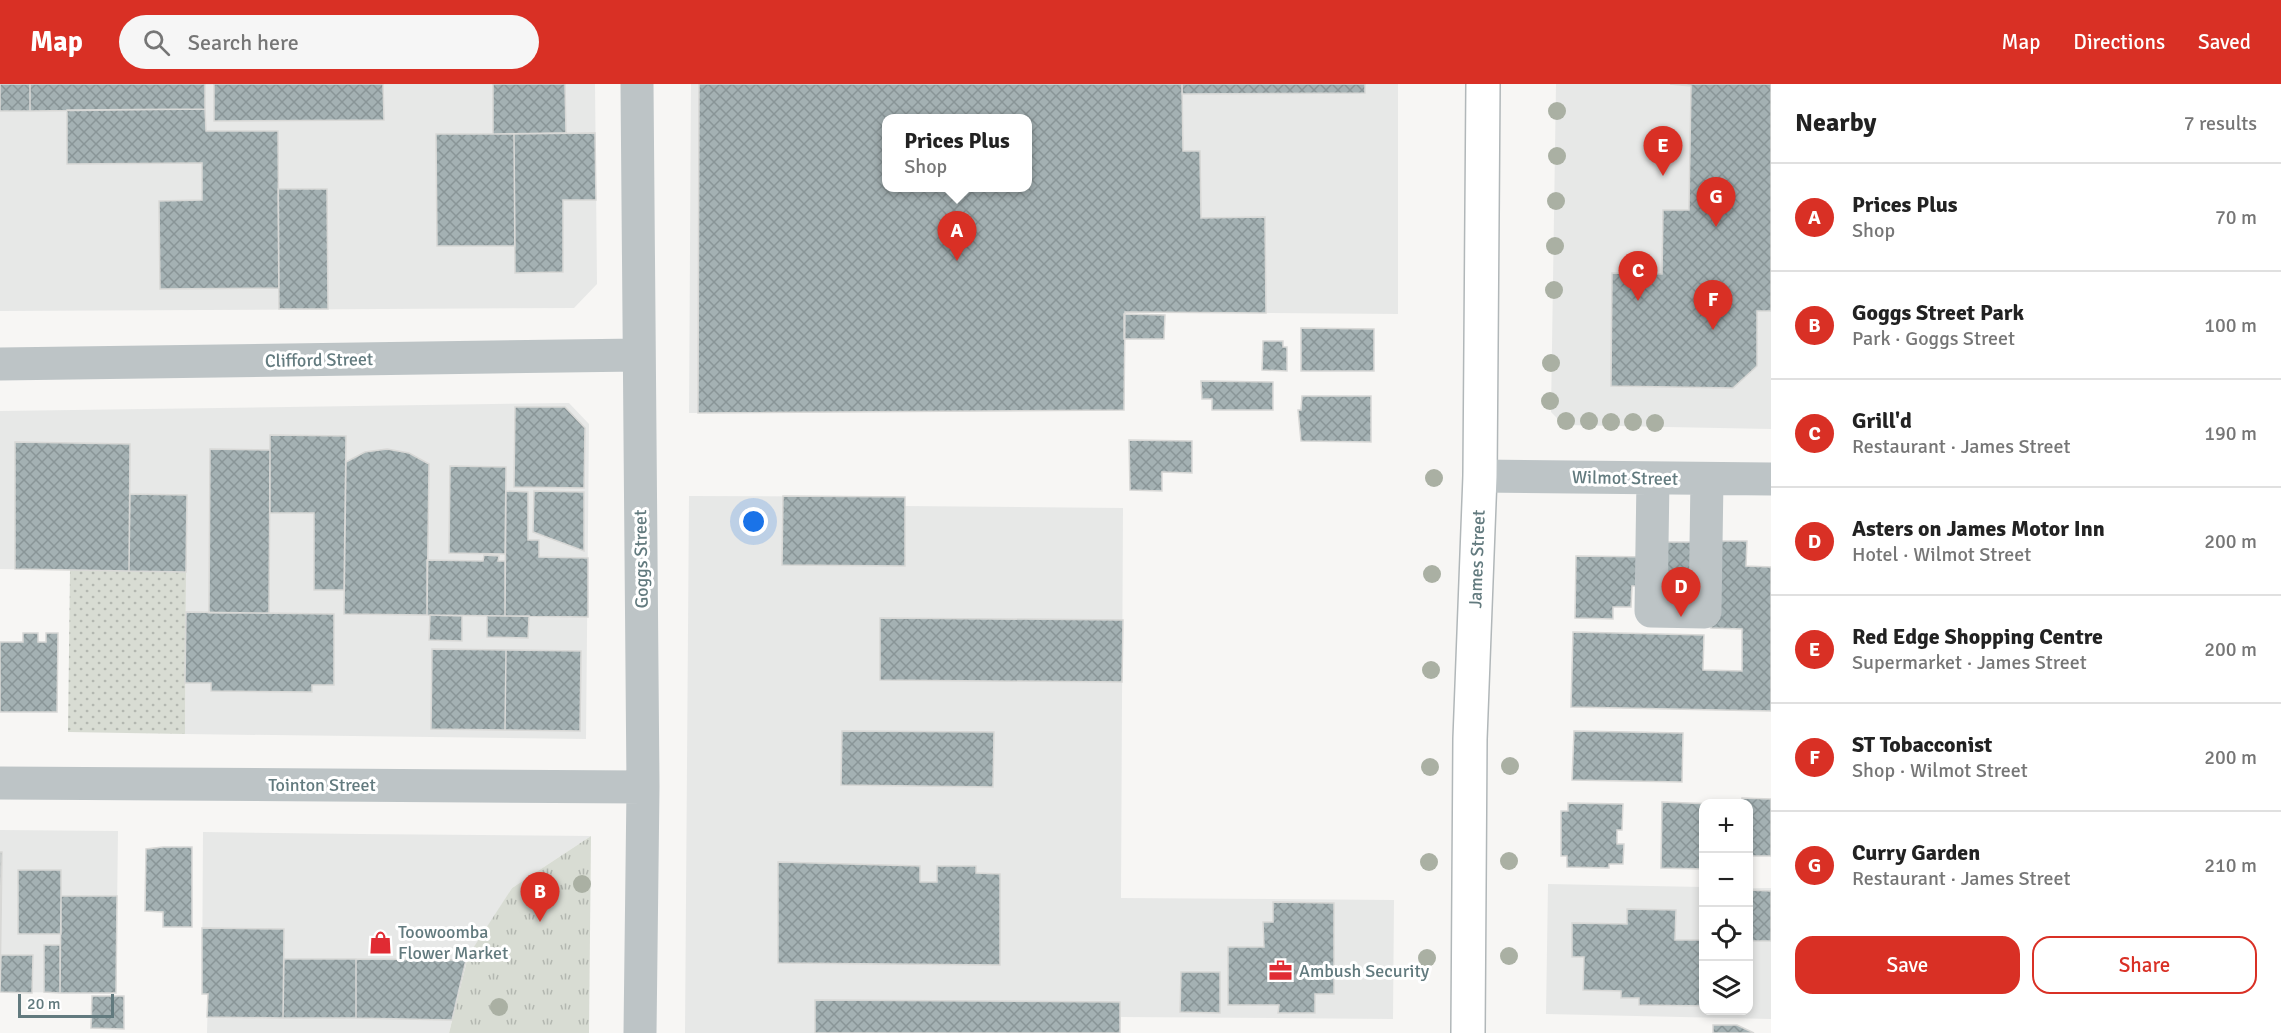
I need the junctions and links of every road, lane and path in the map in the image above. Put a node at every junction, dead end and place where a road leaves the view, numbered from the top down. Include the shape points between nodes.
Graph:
1 (637, 84) edge
2 (1483, 84) edge
3 (638, 355) junction
4 (0, 364) edge
5 (1480, 476) junction
6 (1653, 478) junction
7 (1707, 479) junction
8 (1771, 479) edge
9 (0, 783) edge
10 (644, 787) junction
11 (640, 1033) edge
12 (1468, 1033) edge

1 - 3 street, Goggs Street
2 - 5 highway, James Street
3 - 4 street, Clifford Street
3 - 10 street, Goggs Street
5 - 6 street, Wilmot Street
5 - 12 highway, James Street via 1470,739
6 - 7 street, Wilmot Street
6 - 7 street via 1651,611 1705,612
7 - 8 street, Wilmot Street
9 - 10 street, Tointon Street
10 - 11 street, Goggs Street

